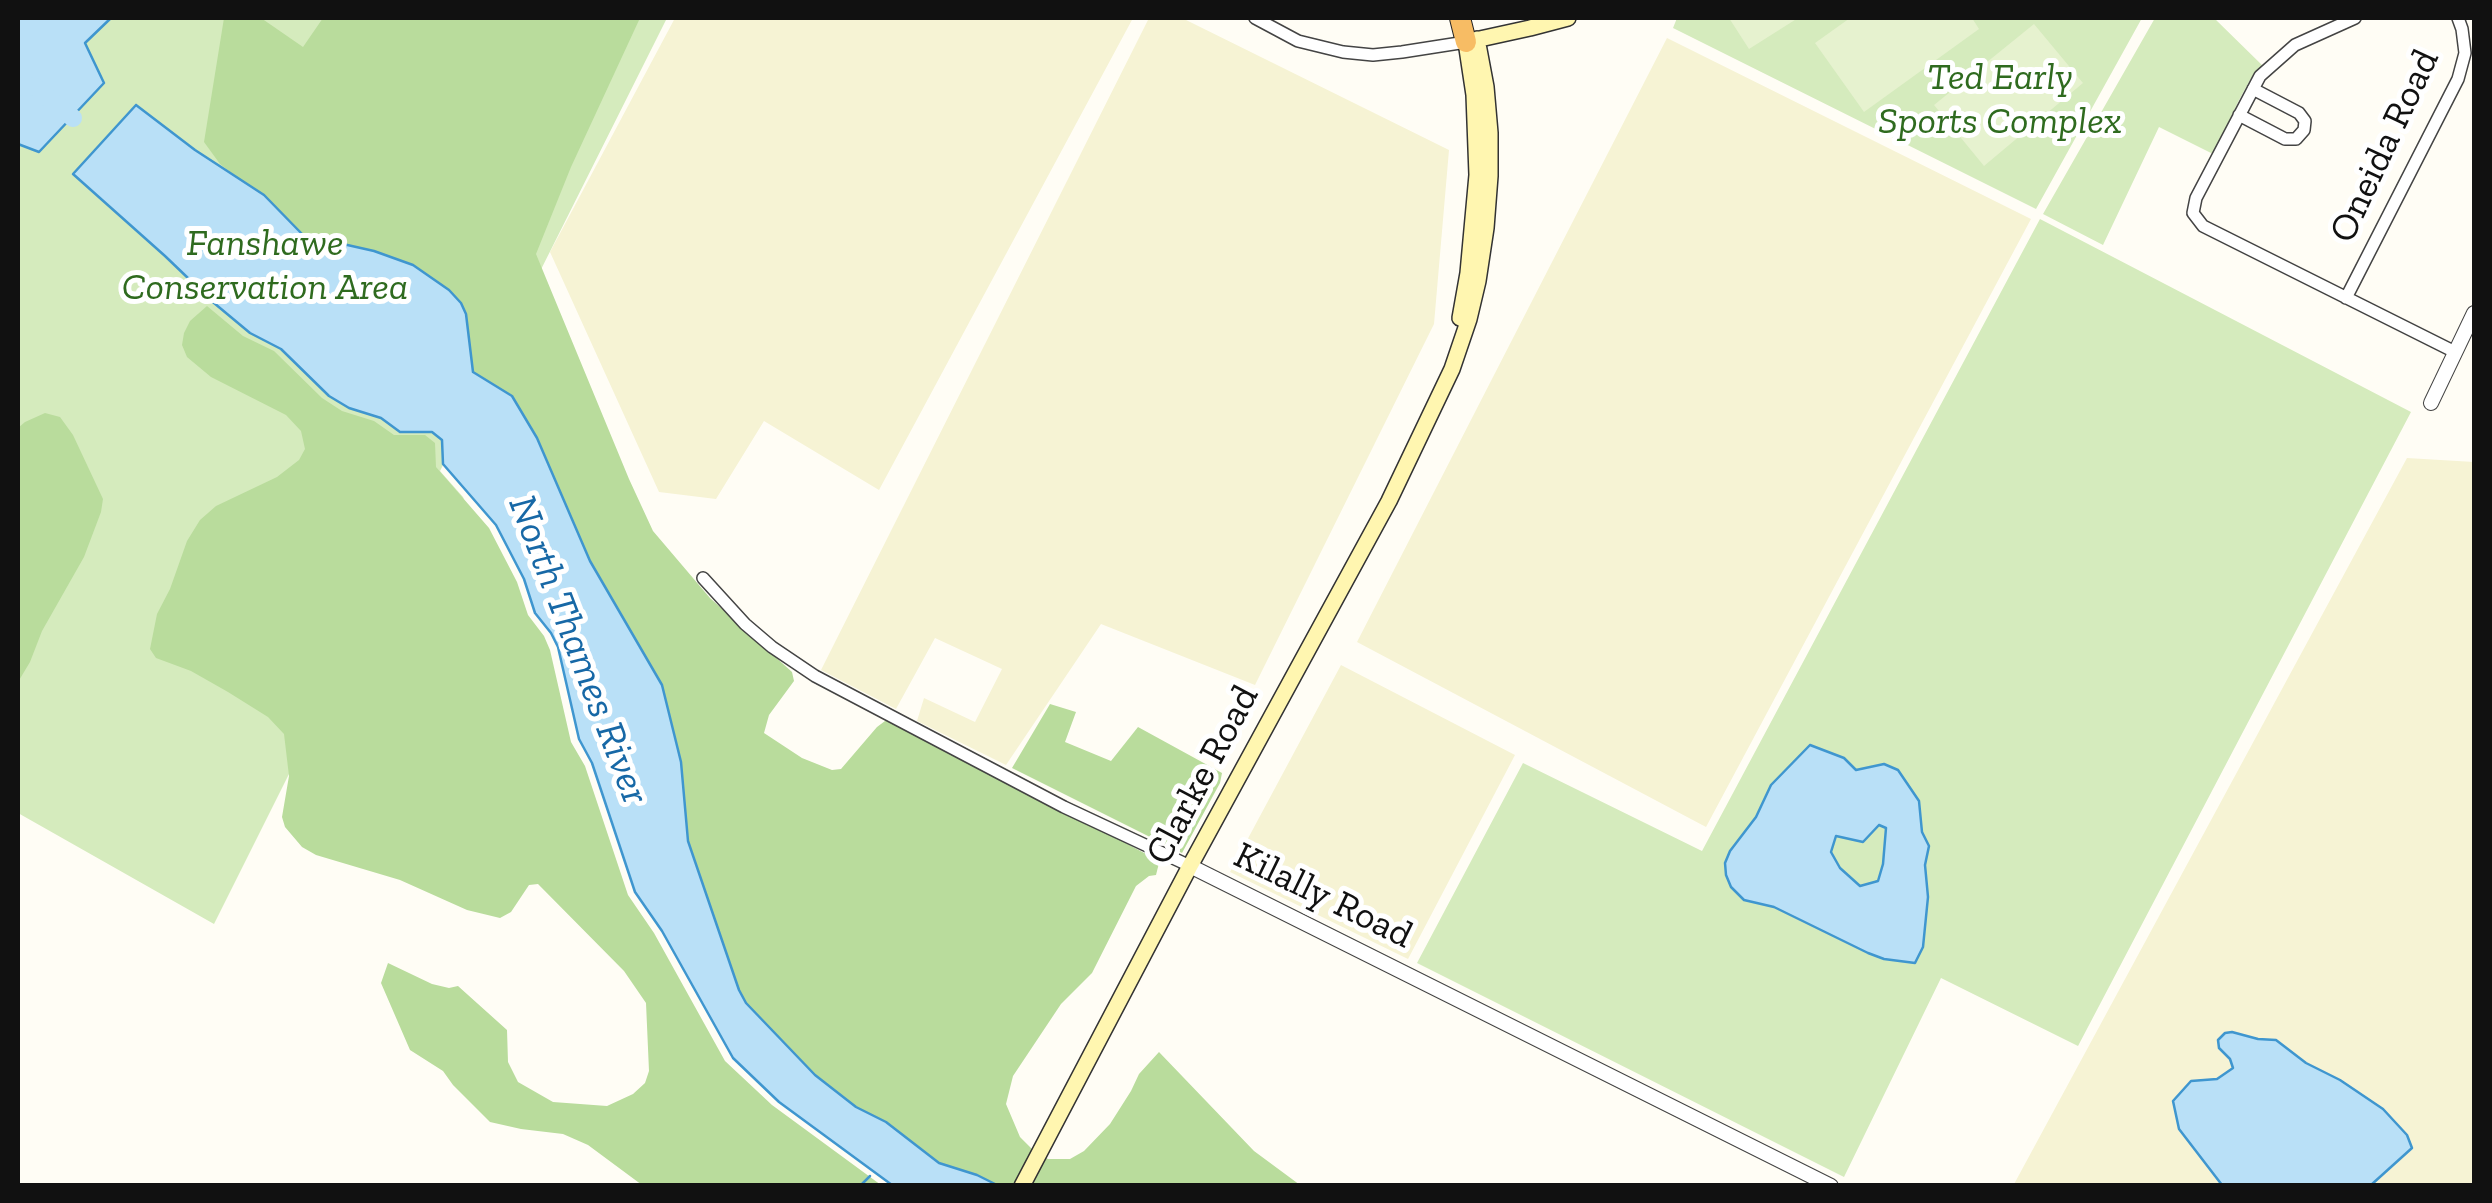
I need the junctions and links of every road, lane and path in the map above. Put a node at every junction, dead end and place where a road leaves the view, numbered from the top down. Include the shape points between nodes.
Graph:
1 (1255, 18) edge
2 (1460, 18) edge
3 (1472, 18) edge
4 (1568, 18) edge
5 (2355, 18) edge
6 (2458, 18) edge
7 (1472, 41) junction
8 (2254, 89) junction
9 (2239, 116) junction
10 (2346, 298) junction
11 (2474, 314) edge
12 (2455, 352) junction
13 (2431, 402) dead end
14 (702, 578) dead end
15 (1190, 866) junction
16 (1022, 1186) edge
17 (1831, 1186) edge

1 - 7 street via 1298,41 1343,52 1373,55
2 - 7 highway
3 - 7 highway
4 - 7 main road
5 - 8 street via 2295,45
6 - 10 street, Oneida Road via 2465,54 2458,79
7 - 15 main road, Clarke Road via 1474,224 1460,317 1438,394 1389,500
8 - 9 street
8 - 9 street via 2299,112 2304,130 2285,139
9 - 10 street via 2193,213 2203,226
10 - 12 street
11 - 12 street
12 - 13 street
14 - 15 street, Kilally Road via 745,624 815,676
15 - 16 main road, Clarke Road
15 - 17 street, Kilally Road

